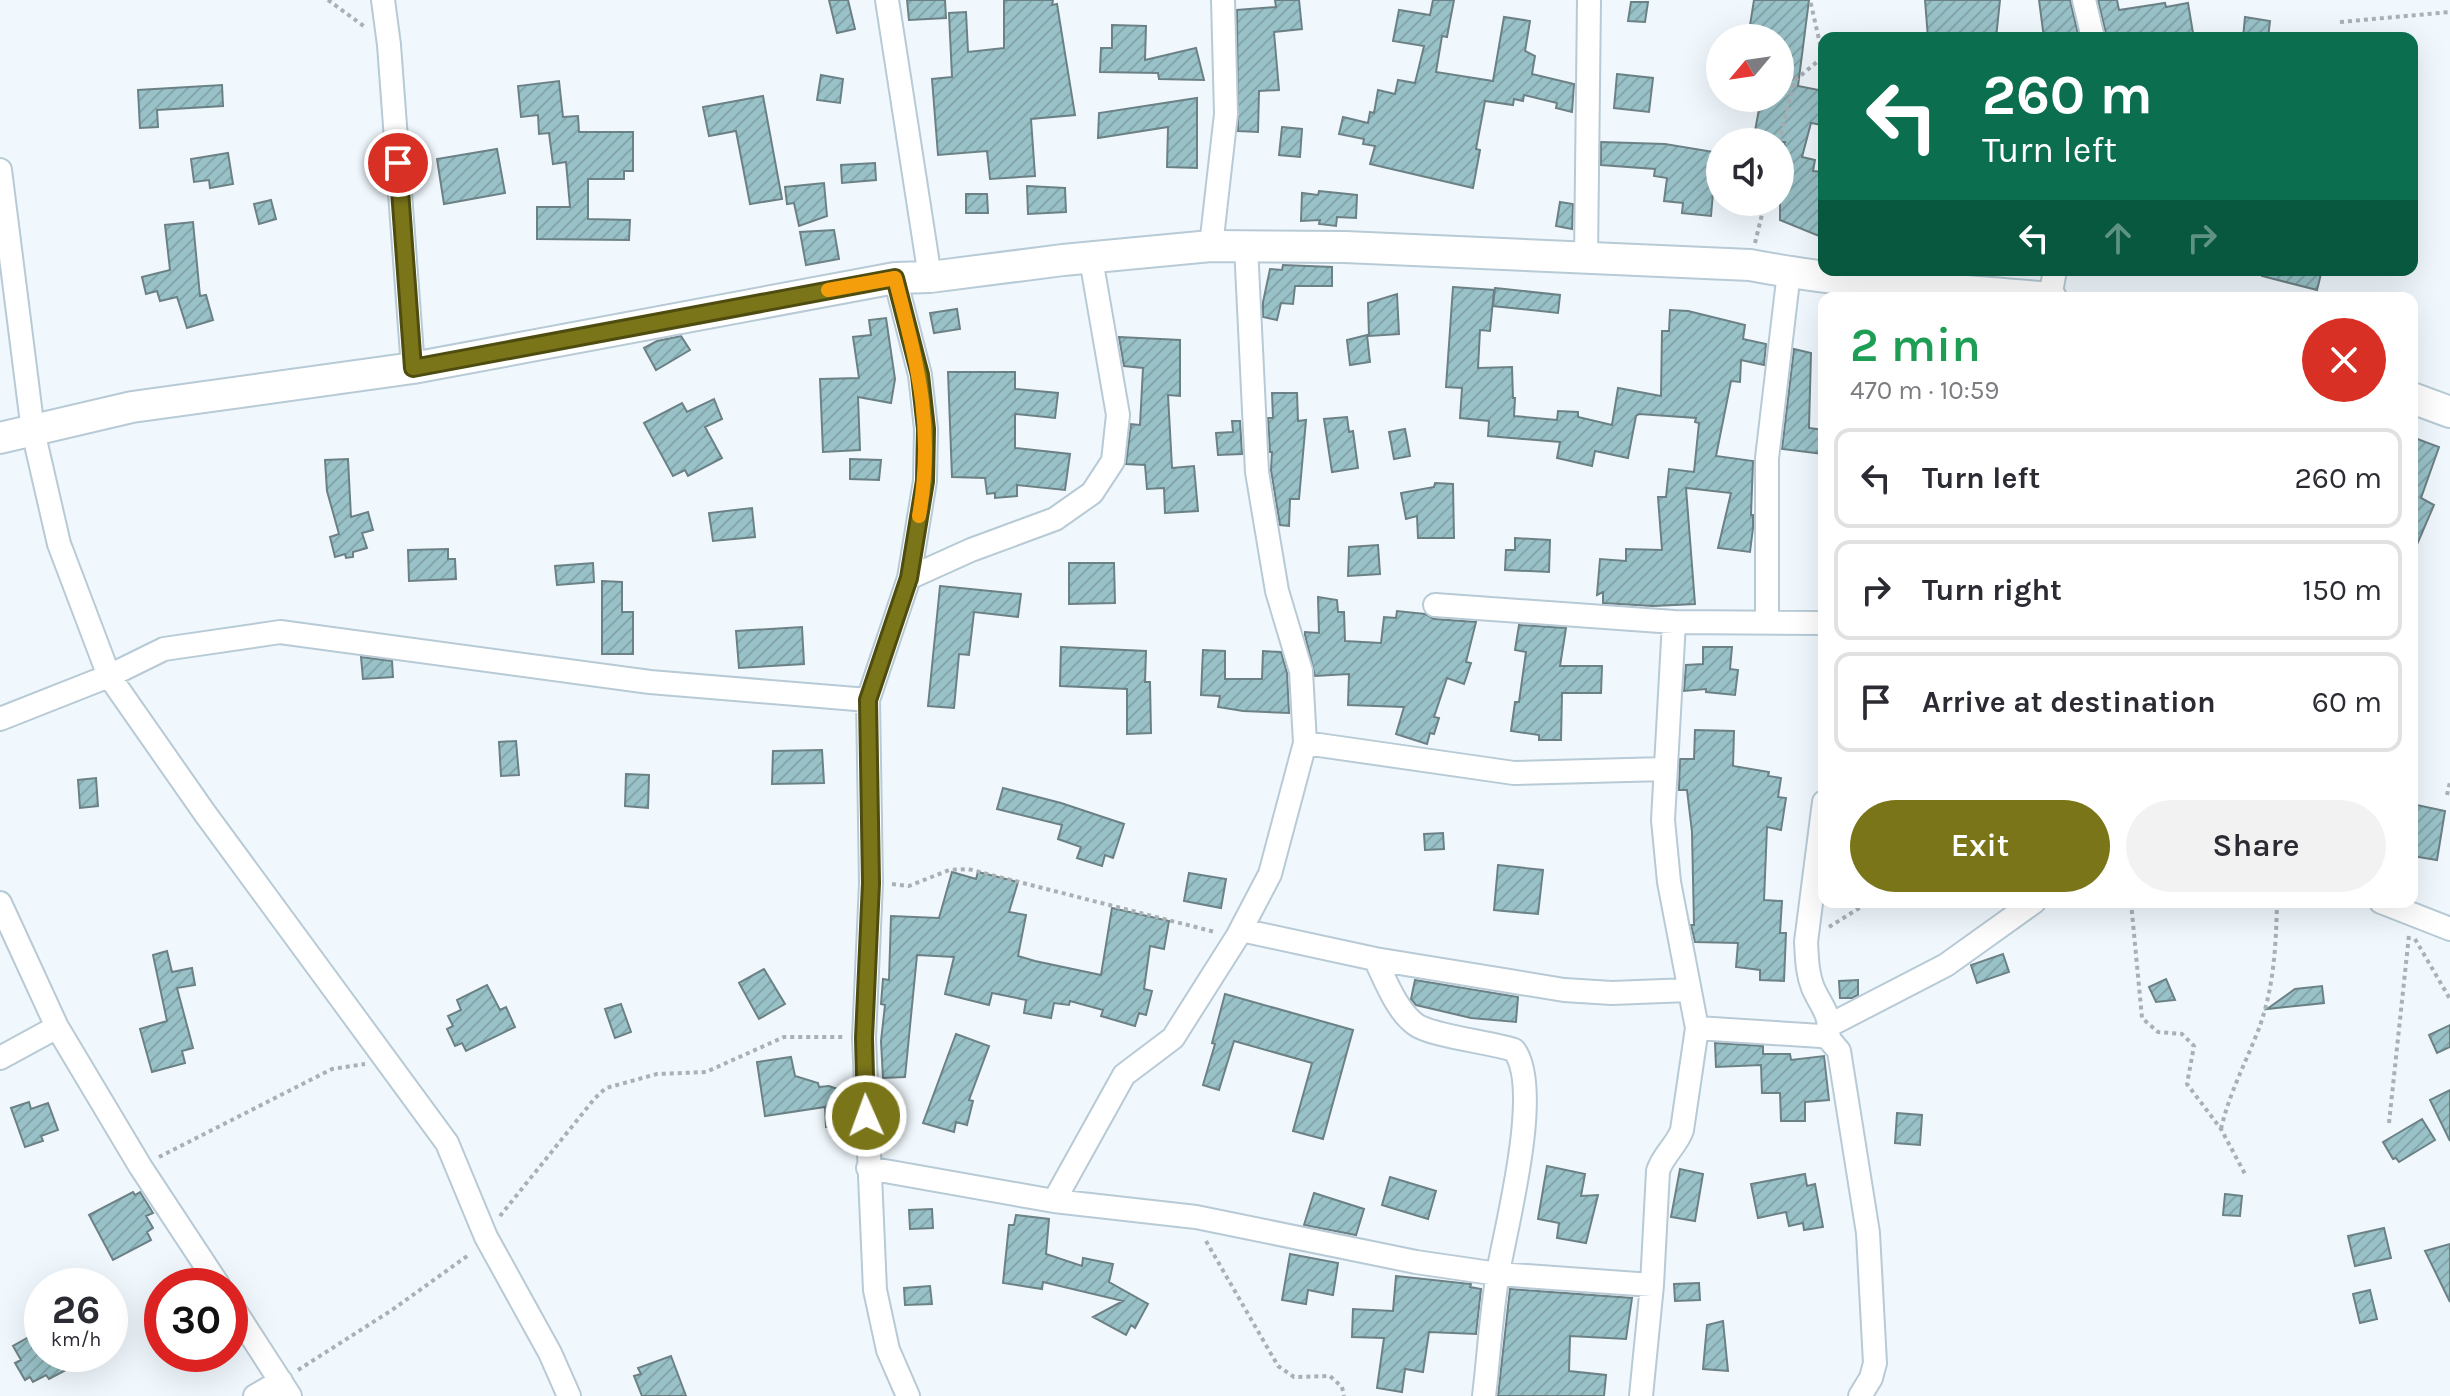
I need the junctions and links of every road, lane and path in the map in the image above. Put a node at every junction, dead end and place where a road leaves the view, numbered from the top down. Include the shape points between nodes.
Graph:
1 (328, 0) edge
2 (383, 0) edge
3 (887, 0) edge
4 (1223, 0) edge
5 (1589, 0) edge
6 (1810, 0) edge
7 (2084, 0) edge
8 (2450, 12) edge
9 (2340, 22) dead end
10 (2092, 32) edge
11 (1818, 35) edge
12 (389, 45) junction
13 (1818, 61) edge
14 (1782, 128) edge
15 (0, 170) edge
16 (1762, 216) edge
17 (1211, 246) junction
18 (1246, 246) junction
19 (1586, 258) junction
20 (1091, 259) junction
21 (1750, 265) junction
22 (1789, 272) junction
23 (1818, 276) edge
24 (1820, 276) edge
25 (930, 277) junction
26 (895, 278) junction
27 (1963, 292) edge
28 (413, 368) junction
29 (2418, 400) edge
30 (2450, 412) edge
31 (33, 431) junction
32 (0, 438) edge
33 (909, 578) junction
34 (1435, 605) dead end
35 (1767, 621) junction
36 (1674, 622) junction
37 (1818, 623) edge
38 (109, 676) junction
39 (868, 700) junction
40 (0, 719) edge
41 (1305, 743) junction
42 (1665, 769) junction
43 (2450, 782) edge
44 (2447, 795) dead end
45 (1818, 849) edge
46 (871, 883) junction
47 (0, 903) edge
48 (1860, 908) edge
49 (2026, 908) edge
50 (2132, 908) edge
51 (2277, 908) edge
52 (2396, 908) edge
53 (2450, 929) edge
54 (1239, 934) junction
55 (1806, 942) junction
56 (1375, 959) junction
57 (1689, 990) junction
58 (2450, 999) edge
59 (57, 1027) junction
60 (1697, 1028) junction
61 (1829, 1031) junction
62 (864, 1038) junction
63 (0, 1058) edge
64 (387, 1063) junction
65 (2389, 1123) dead end
66 (2221, 1129) junction
67 (140, 1166) junction
68 (868, 1168) junction
69 (2245, 1174) dead end
70 (1054, 1201) junction
71 (1192, 1216) junction
72 (486, 1237) junction
73 (207, 1268) edge
74 (1498, 1274) junction
75 (1652, 1285) junction
76 (248, 1330) edge
77 (286, 1388) edge
78 (255, 1396) edge
79 (569, 1396) edge
80 (908, 1396) edge
81 (1344, 1396) edge
82 (1484, 1396) edge
83 (1641, 1396) edge
84 (1860, 1396) edge

1 - 12 path
2 - 12 street
3 - 25 street
4 - 17 street via 1226,114
5 - 19 street
6 - 11 path
7 - 10 street
8 - 9 path
12 - 28 street
13 - 14 path via 1794,81
15 - 31 street
16 - 21 path
17 - 18 street
17 - 20 street
18 - 19 street
18 - 41 street via 1257,472 1277,591 1301,671
19 - 21 street
20 - 25 street
20 - 33 street via 1118,415 1113,461 1092,493 1055,519
21 - 22 street
22 - 23 street
22 - 35 street via 1767,458
24 - 27 street
25 - 26 street
26 - 28 street
26 - 33 street via 920,375 926,429 925,481
28 - 31 street via 132,407
29 - 30 street
31 - 32 street
31 - 38 street via 59,544
33 - 39 street
34 - 36 street
35 - 36 street
35 - 37 street
36 - 42 street
38 - 39 street via 164,649 280,632 650,682
38 - 40 street
38 - 64 street
39 - 46 street
41 - 42 street via 1514,773
41 - 54 street via 1270,874
42 - 57 street via 1669,882
43 - 44 path
45 - 55 street
46 - 54 path via 909,886 949,870 968,869
46 - 62 street
47 - 59 street
48 - 55 path
49 - 61 street via 1946,965
50 - 66 path via 2142,1018 2158,1032 2182,1034 2194,1046 2187,1084
51 - 66 path via 2272,981
52 - 53 street
54 - 56 street
54 - 70 street via 1173,1038 1124,1075
55 - 61 street via 1809,975
56 - 57 street via 1587,992
56 - 74 street via 1415,1025 1493,1043 1514,1050 1520,1058 1523,1127
57 - 60 street
58 - 65 path via 2409,929
59 - 63 street
59 - 67 street
60 - 61 street
60 - 75 street via 1682,1130 1658,1171
61 - 84 street via 1843,1063 1868,1233 1875,1363
62 - 68 street
62 - 72 path via 784,1037 706,1072 657,1074 606,1088
64 - 67 path via 332,1069
64 - 72 street via 447,1143
66 - 69 path
67 - 73 street
68 - 70 street
68 - 80 street via 875,1290 888,1350
70 - 71 street
71 - 74 street
71 - 81 path via 1278,1366 1294,1377 1330,1376
72 - 77 path
72 - 79 street
74 - 75 street
74 - 82 street
75 - 83 street
76 - 77 street
77 - 78 street

